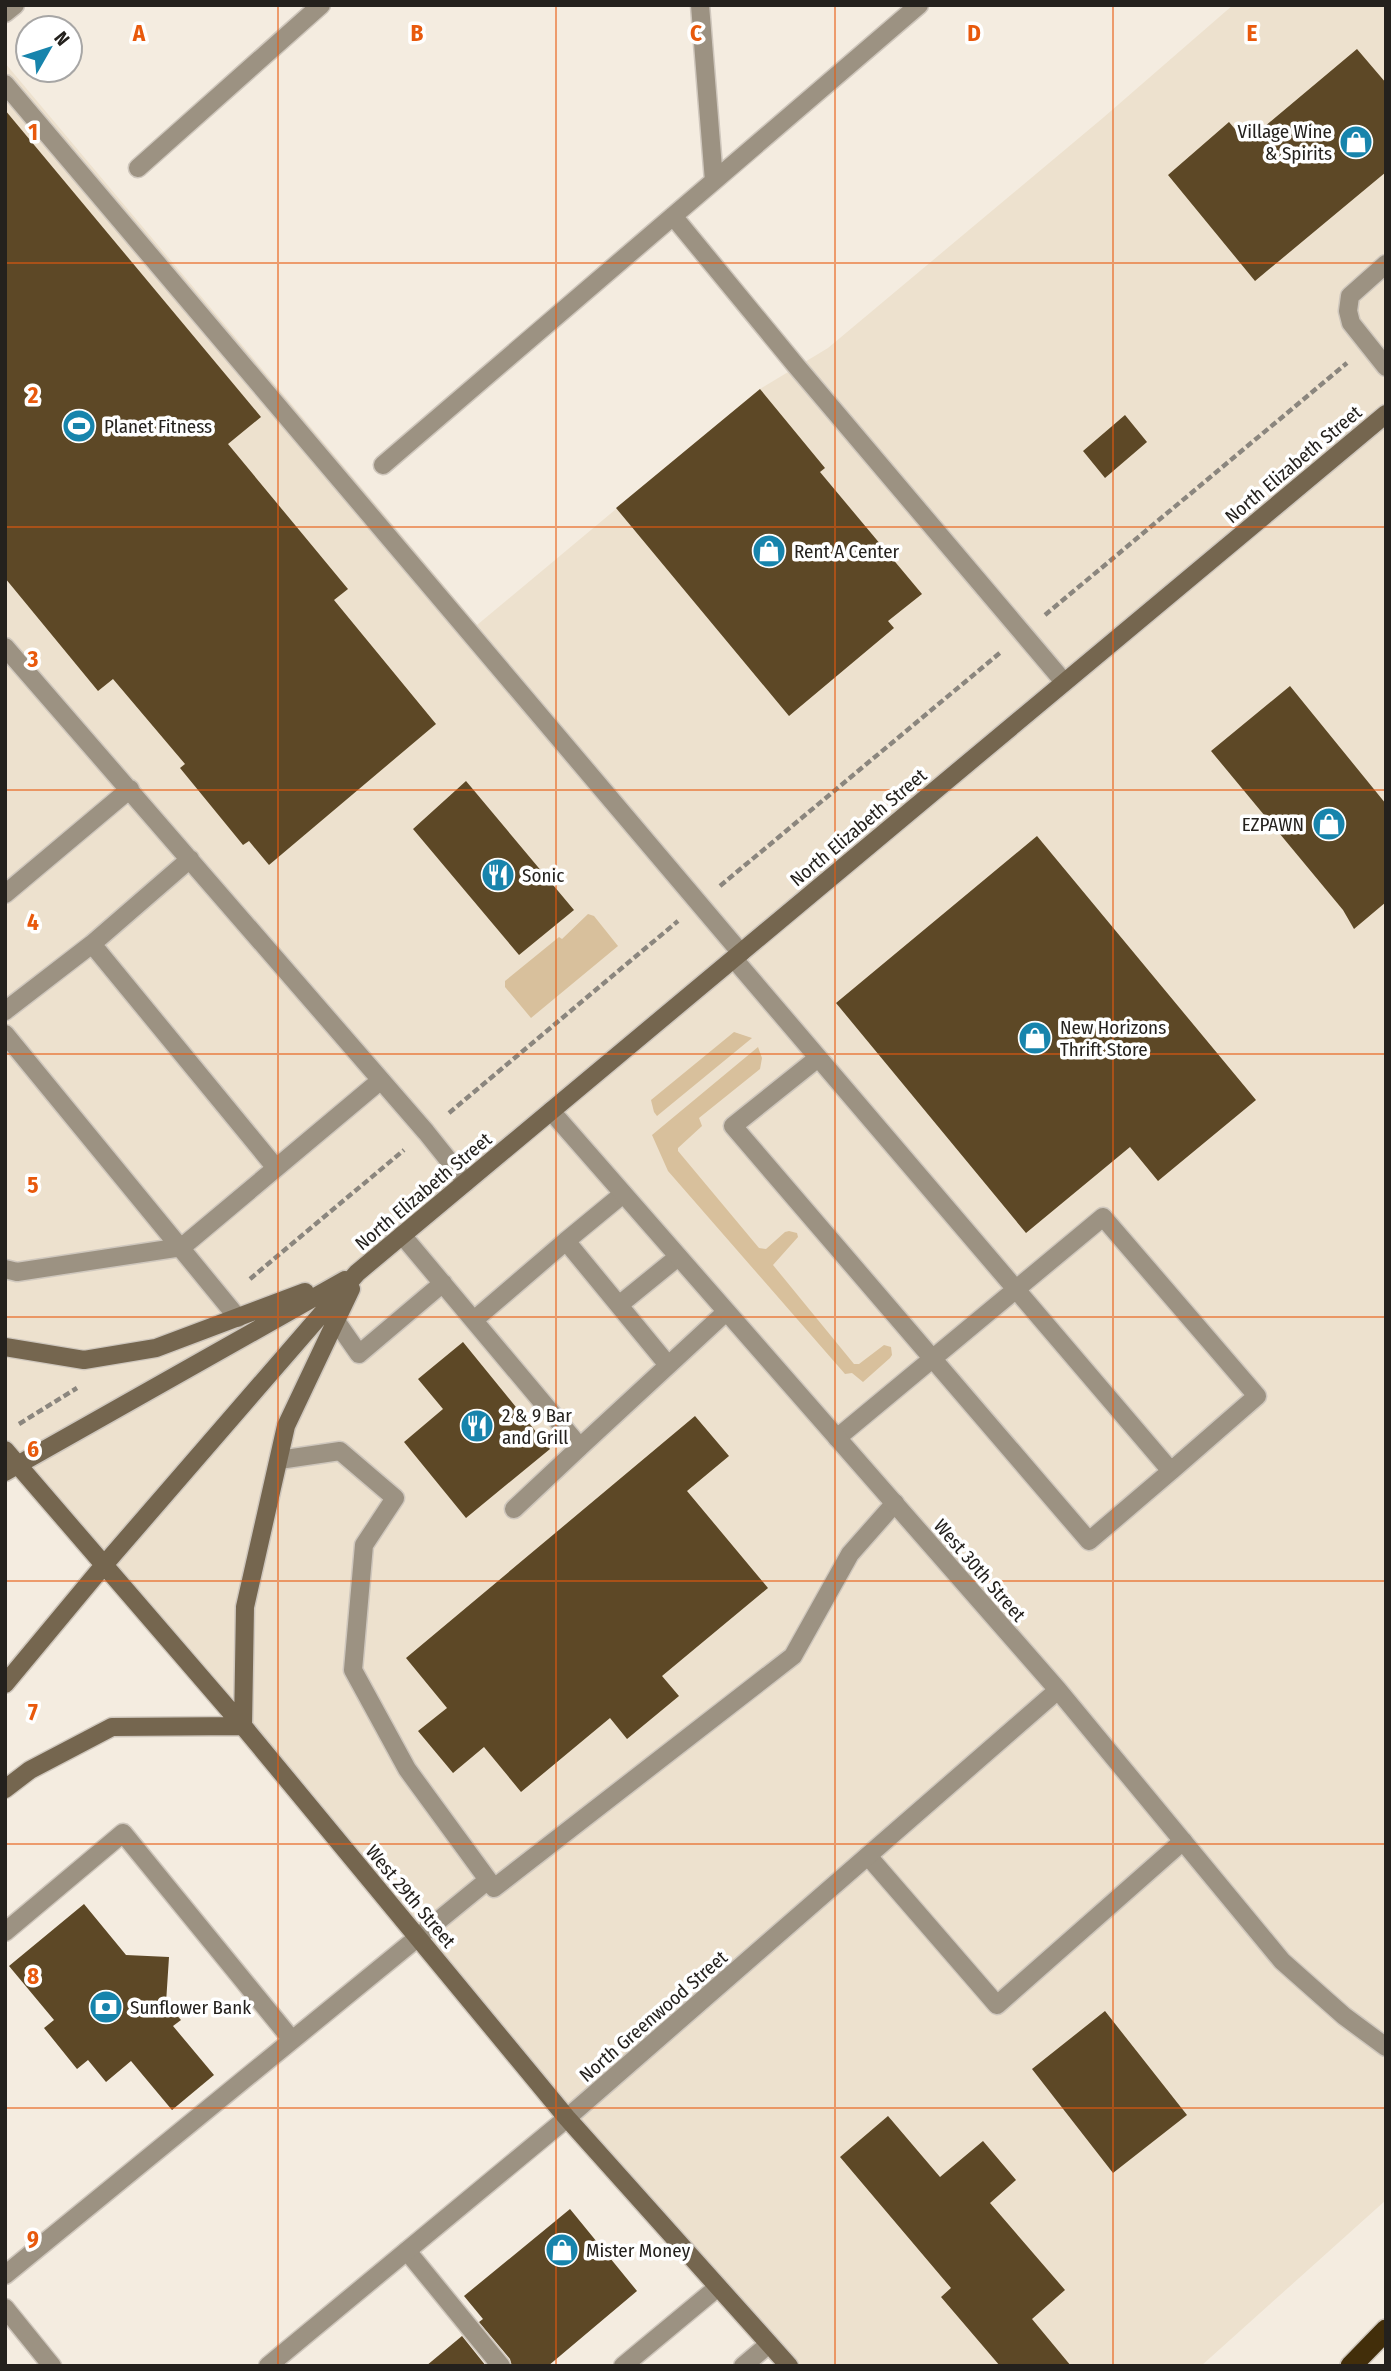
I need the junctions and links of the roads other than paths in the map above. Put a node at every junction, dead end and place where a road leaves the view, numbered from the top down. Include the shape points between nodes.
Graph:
1 (15, 5) edge
2 (321, 5) edge
3 (700, 5) edge
4 (919, 5) edge
5 (5, 13) edge
6 (5, 84) edge
7 (138, 169) dead end
8 (714, 181) junction
9 (673, 216) junction
10 (1386, 264) edge
11 (1386, 367) edge
12 (1386, 414) edge
13 (383, 465) dead end
14 (5, 647) edge
15 (1064, 682) junction
16 (130, 789) junction
17 (190, 859) junction
18 (5, 894) edge
19 (92, 944) junction
20 (737, 956) junction
21 (5, 1011) edge
22 (5, 1034) edge
23 (818, 1058) junction
24 (381, 1080) junction
25 (551, 1111) junction
26 (276, 1168) junction
27 (466, 1182) junction
28 (623, 1195) junction
29 (402, 1235) junction
30 (566, 1241) junction
31 (182, 1247) junction
32 (678, 1257) junction
33 (5, 1269) edge
34 (358, 1273) junction
35 (443, 1283) junction
36 (1016, 1289) junction
37 (618, 1305) junction
38 (726, 1311) junction
39 (238, 1318) junction
40 (474, 1320) junction
41 (336, 1321) junction
42 (5, 1347) edge
43 (933, 1359) junction
44 (668, 1364) junction
45 (837, 1438) junction
46 (580, 1447) junction
47 (5, 1450) edge
48 (279, 1460) junction
49 (11, 1468) edge
50 (1171, 1471) junction
51 (895, 1503) junction
52 (514, 1509) dead end
53 (104, 1565) junction
54 (5, 1684) edge
55 (1058, 1690) junction
56 (243, 1726) junction
57 (5, 1789) edge
58 (1183, 1842) junction
59 (868, 1856) junction
60 (488, 1880) junction
61 (5, 1932) edge
62 (417, 1936) junction
63 (292, 2040) junction
64 (1386, 2047) edge
65 (568, 2118) junction
66 (407, 2251) junction
67 (5, 2275) edge
68 (718, 2287) junction
69 (5, 2308) edge
70 (1386, 2329) edge
71 (769, 2344) junction
72 (52, 2366) edge
73 (268, 2366) edge
74 (501, 2366) edge
75 (623, 2366) edge
76 (743, 2366) edge
77 (789, 2366) edge
78 (1351, 2366) edge

1 - 5 street
2 - 7 street
3 - 8 street
4 - 8 street
6 - 20 street
8 - 9 street
9 - 13 street
9 - 15 street
10 - 11 street via 1350,296 1348,311 1351,323
12 - 15 main road, North Elizabeth Street
14 - 16 street
15 - 20 main road, North Elizabeth Street
16 - 17 street
16 - 18 street
17 - 19 street
17 - 24 street
19 - 21 street
19 - 26 street
20 - 23 street
20 - 25 main road, North Elizabeth Street
22 - 31 street
23 - 36 street
23 - 43 street via 733,1126
24 - 26 street
24 - 27 street
25 - 27 main road, North Elizabeth Street
25 - 28 street, West 30th Street
26 - 31 street
27 - 29 main road, North Elizabeth Street
28 - 30 street
28 - 32 street, West 30th Street
29 - 34 main road, North Elizabeth Street
29 - 35 street
30 - 37 street
30 - 40 street
31 - 33 street via 17,1272
31 - 39 street
32 - 37 street
32 - 38 street, West 30th Street
34 - 39 main road
34 - 41 main road
34 - 49 main road, North Elizabeth Street
34 - 53 main road, North Elizabeth Street
35 - 40 street
35 - 41 street via 359,1354
36 - 43 street
36 - 50 street
36 - 50 street via 1102,1217 1257,1396
37 - 44 street
38 - 44 street
38 - 45 street, West 30th Street
39 - 42 main road via 156,1348 85,1360
40 - 46 street
41 - 48 main road via 286,1426
43 - 45 street
43 - 50 street via 1089,1541
44 - 46 street
45 - 51 street, West 30th Street
46 - 52 street
47 - 49 main road, West 29th Street
48 - 56 main road via 245,1607
48 - 60 street via 340,1451 395,1498 364,1545 353,1670 407,1769
49 - 53 main road, West 29th Street
51 - 55 street, West 30th Street
51 - 60 street via 850,1554 793,1656 494,1888
53 - 54 main road, North Elizabeth Street
53 - 56 main road, West 29th Street
55 - 58 street, West 30th Street
55 - 59 street, North Greenwood Street
56 - 57 main road via 112,1727 30,1770
56 - 62 main road, West 29th Street
58 - 59 street via 997,2005
58 - 64 street, West 30th Street via 1282,1961
59 - 65 street, North Greenwood Street
60 - 62 street
61 - 63 street via 123,1833
62 - 63 street
62 - 65 main road, West 29th Street
63 - 67 street
65 - 66 street, North Greenwood Street
65 - 68 main road, West 29th Street
66 - 73 street, North Greenwood Street
66 - 74 street
68 - 71 main road, West 29th Street
68 - 75 street
69 - 72 street
70 - 78 highway
71 - 76 street
71 - 77 main road, West 29th Street

